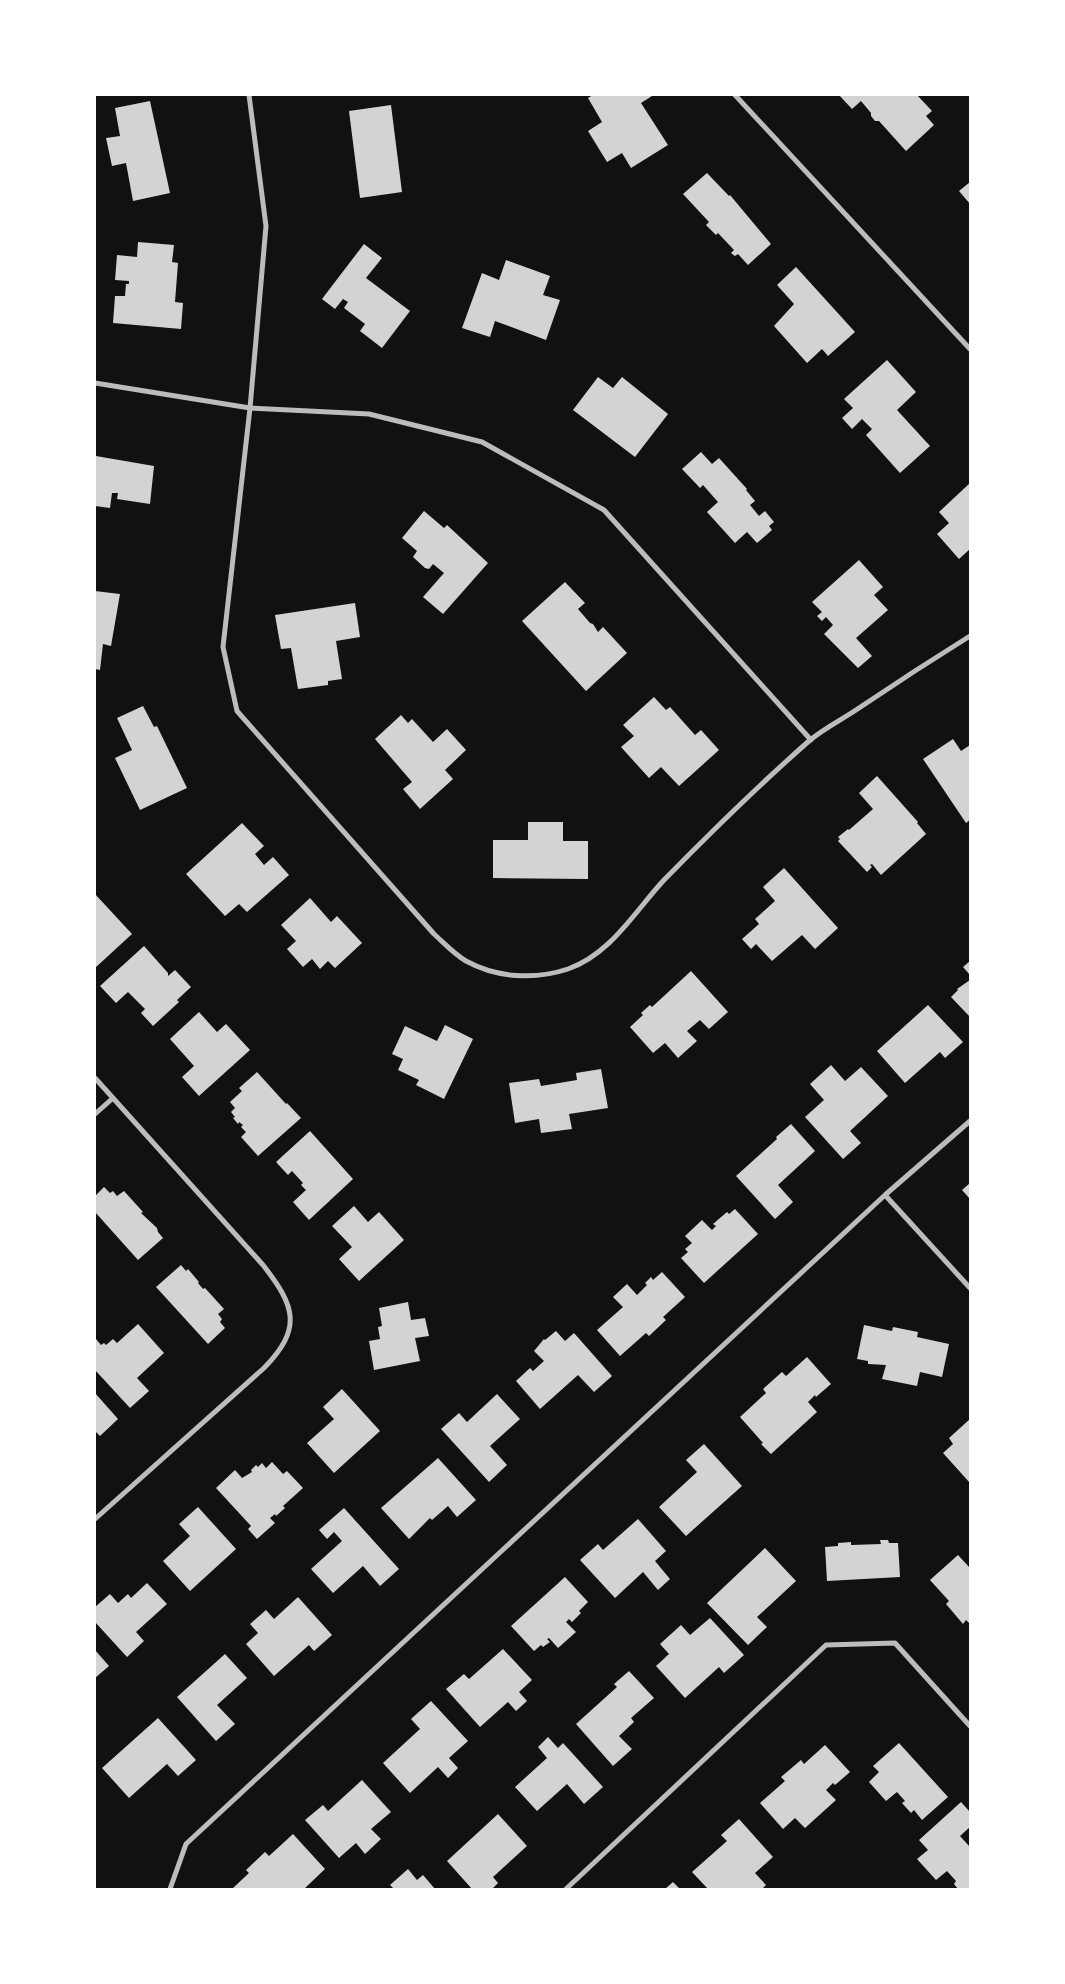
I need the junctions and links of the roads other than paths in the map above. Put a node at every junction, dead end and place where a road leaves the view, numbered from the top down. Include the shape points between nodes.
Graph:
1 (249, 95) edge
2 (735, 95) edge
3 (970, 349) edge
4 (95, 383) edge
5 (250, 408) junction
6 (970, 636) edge
7 (811, 740) junction
8 (95, 1078) edge
9 (113, 1098) junction
10 (95, 1114) edge
11 (970, 1120) edge
12 (885, 1195) junction
13 (970, 1288) edge
14 (95, 1519) edge
15 (970, 1726) edge
16 (170, 1889) edge
17 (566, 1889) edge

1 - 5 street via 266,226
2 - 3 street
4 - 5 street
5 - 7 street via 369,414 482,442 604,510
5 - 7 street via 223,647 238,711 434,934 466,961 501,973 536,976 570,968 603,949 663,881
6 - 7 street
8 - 9 street
9 - 10 street
9 - 14 street via 268,1272 286,1300 290,1328 286,1342 264,1368
11 - 12 street
12 - 13 street
12 - 16 street via 186,1844
15 - 17 street via 895,1643 826,1645

